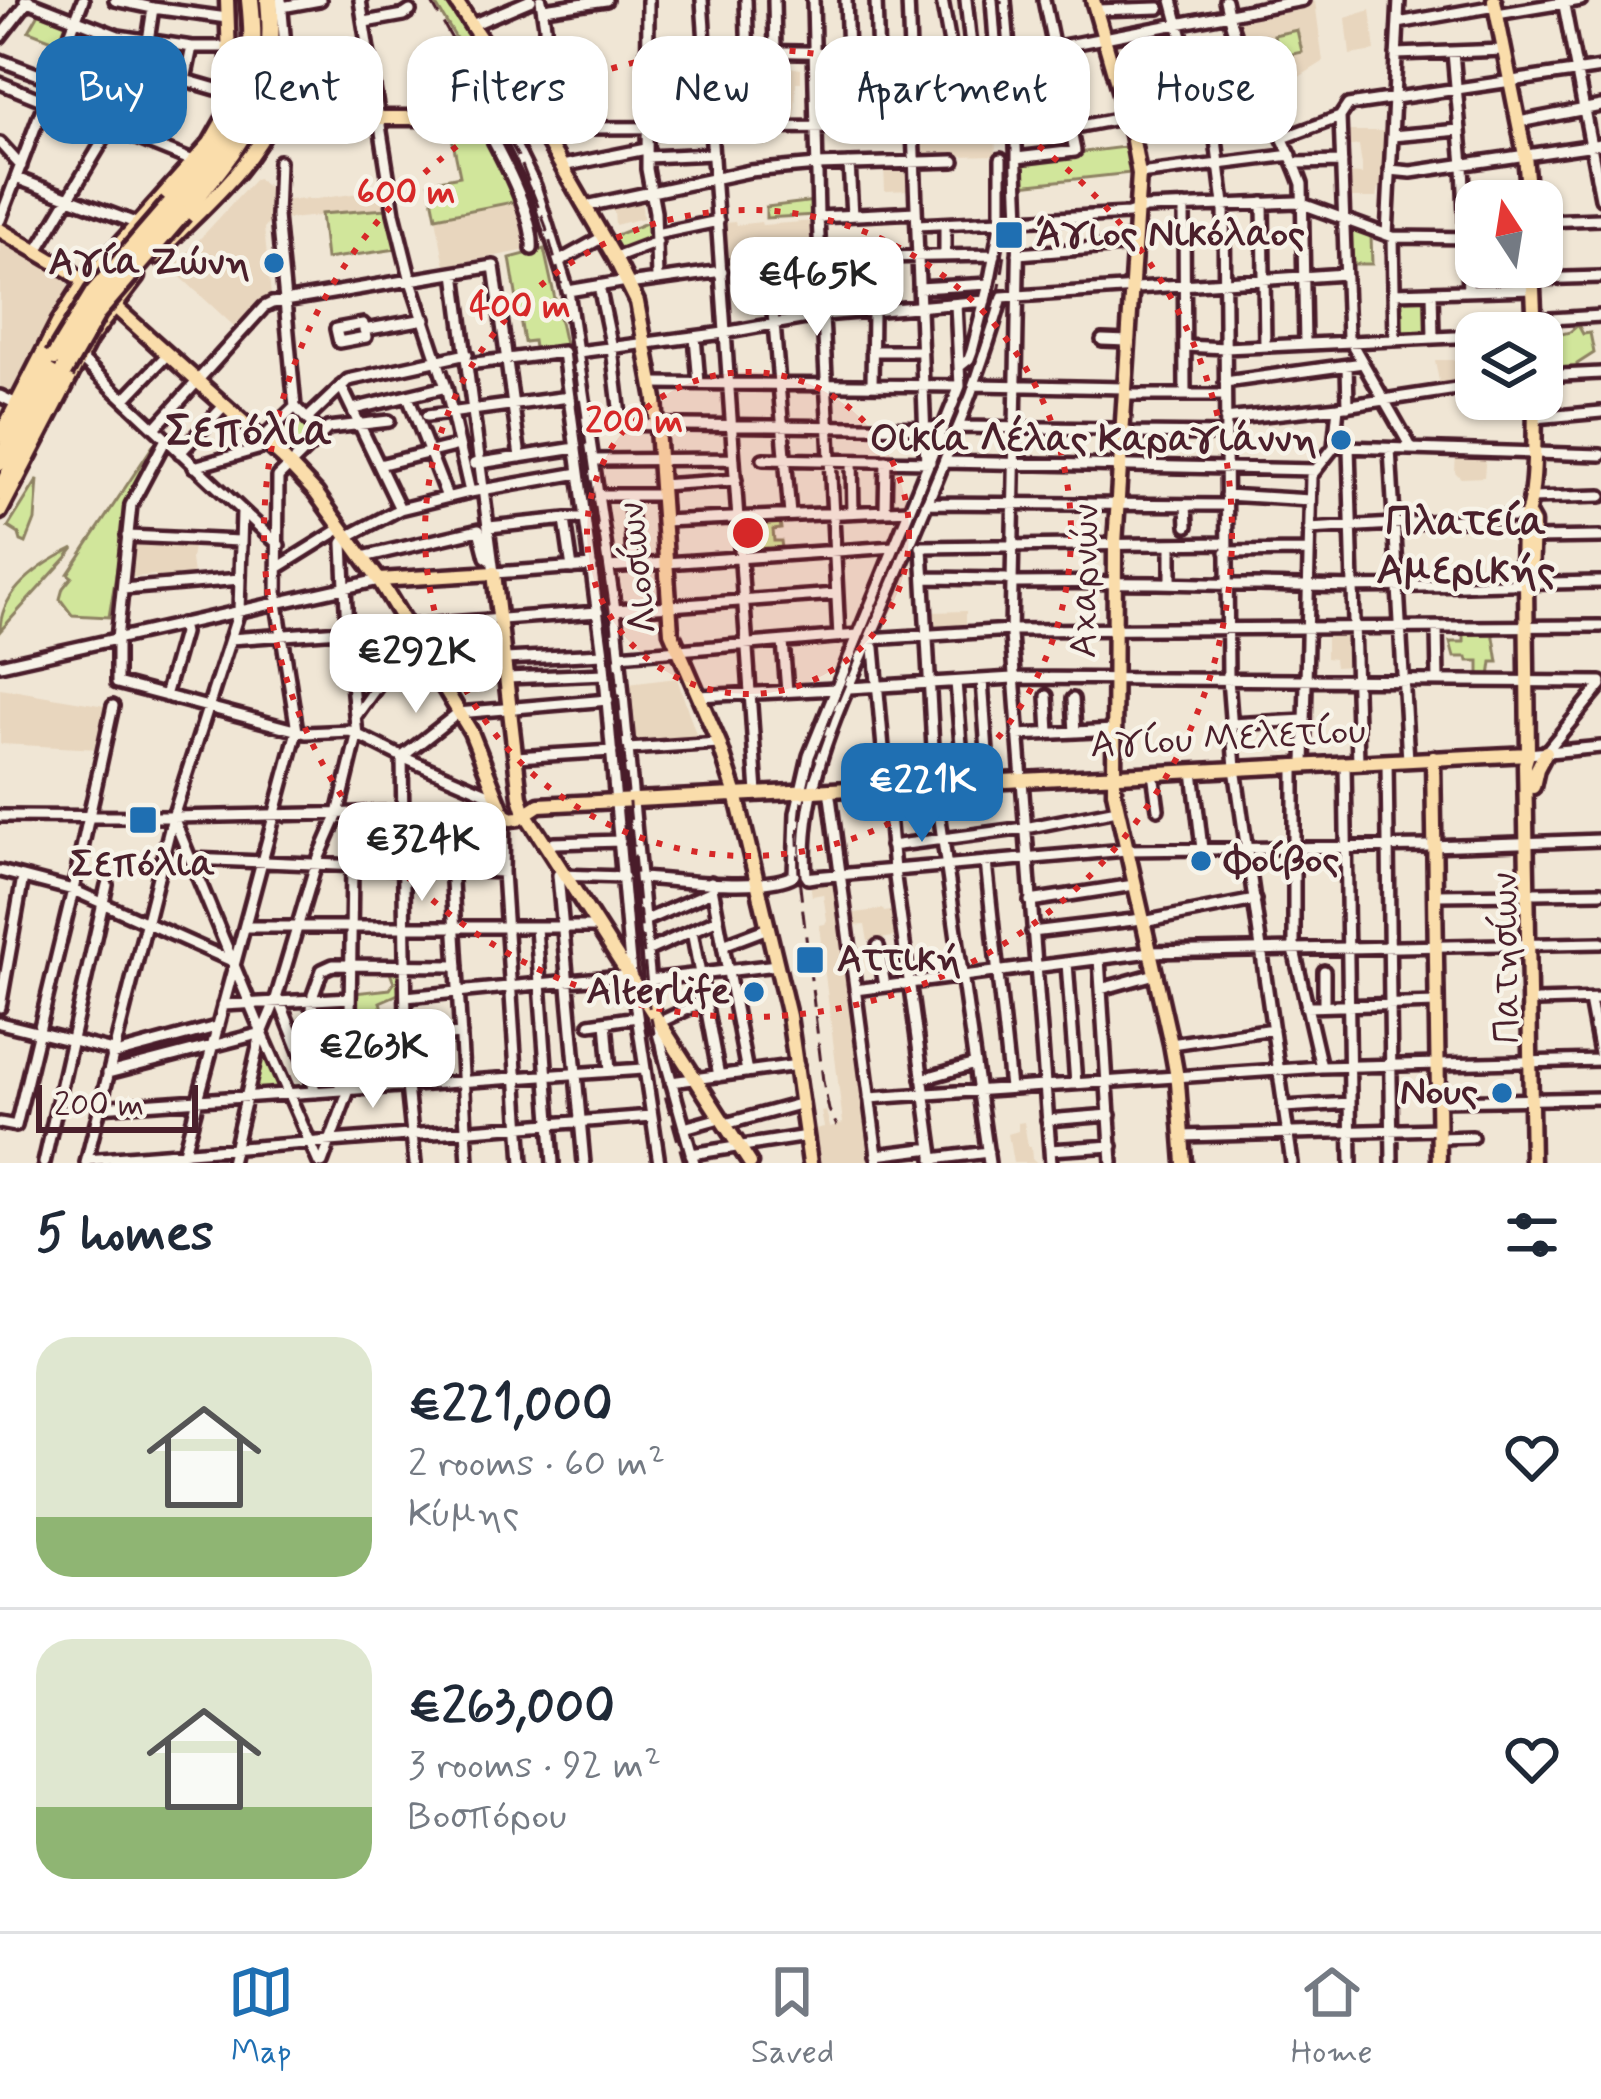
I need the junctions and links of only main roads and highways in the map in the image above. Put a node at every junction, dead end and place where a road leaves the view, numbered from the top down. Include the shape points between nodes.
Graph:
1 (226, 0) edge
2 (250, 0) edge
3 (455, 0) edge
4 (277, 2) edge
5 (1095, 5) edge
6 (1496, 7) edge
7 (228, 36) edge
8 (258, 36) edge
9 (266, 36) edge
10 (479, 36) edge
11 (407, 118) edge
12 (211, 140) edge
13 (221, 144) edge
14 (247, 144) edge
15 (553, 144) edge
16 (1527, 180) edge
17 (177, 209) junction
18 (0, 234) edge
19 (162, 249) junction
20 (111, 254) junction
21 (136, 278) junction
22 (76, 283) junction
23 (126, 291) junction
24 (98, 297) junction
25 (112, 308) junction
26 (62, 317) junction
27 (127, 321) junction
28 (94, 333) junction
29 (196, 382) junction
30 (1535, 420) edge
31 (0, 436) edge
32 (262, 443) junction
33 (0, 461) edge
34 (0, 492) edge
35 (0, 512) edge
36 (379, 580) junction
37 (1546, 752) road end
38 (1528, 754) junction
39 (1433, 758) junction
40 (1114, 775) junction
41 (1533, 787) junction
42 (736, 794) junction
43 (525, 813) junction
44 (1530, 842) junction
45 (1532, 945) junction
46 (1534, 1061) junction
47 (750, 1163) edge
48 (810, 1163) edge
49 (1184, 1163) edge
50 (1439, 1163) edge
51 (1536, 1163) edge

1 - 7 main road
2 - 8 highway
3 - 10 main road, Λιοσίων
4 - 9 highway
5 - 40 main road, Αχαρνών via 1138,174 1115,544
6 - 16 main road
11 - 19 main road via 276,112 217,196
12 - 20 main road
13 - 17 highway
14 - 19 highway
15 - 42 main road, Λιοσίων via 637,302 653,383 671,632
17 - 33 highway, bridge via 85,304
17 - 34 highway, bridge via 97,312
18 - 22 main road
18 - 22 main road via 38,251
19 - 21 main road
20 - 22 main road
20 - 24 main road
21 - 23 main road
21 - 24 main road
22 - 24 main road
22 - 26 main road
23 - 25 main road
23 - 27 main road
24 - 25 main road
24 - 26 main road
24 - 28 main road
25 - 27 main road
25 - 28 main road
26 - 31 main road
27 - 28 main road
27 - 29 main road
27 - 29 main road
28 - 35 main road
29 - 32 main road
29 - 32 main road
30 - 38 main road, Πατησίων via 1524,525 1531,577
32 - 36 main road via 338,521
36 - 43 main road, Αγίου Μελετίου via 471,732 501,808 515,820
36 - 43 main road via 493,567
37 - 41 main road
38 - 39 main road, Αγίου Μελετίου
38 - 41 main road, Πατησίων
38 - 44 main road, Πατησίων
39 - 40 main road, Αγίου Μελετίου
39 - 50 main road
40 - 42 main road, Αγίου Μελετίου
40 - 49 main road, Αχαρνών via 1177,1077
41 - 44 main road, Πατησίων
42 - 43 main road, Αγίου Μελετίου via 539,805
42 - 48 main road, Λιοσίων via 798,1066
43 - 47 main road
44 - 45 main road, Πατησίων
45 - 46 main road, Πατησίων
45 - 46 main road, Πατησίων
46 - 51 main road, Πατησίων

